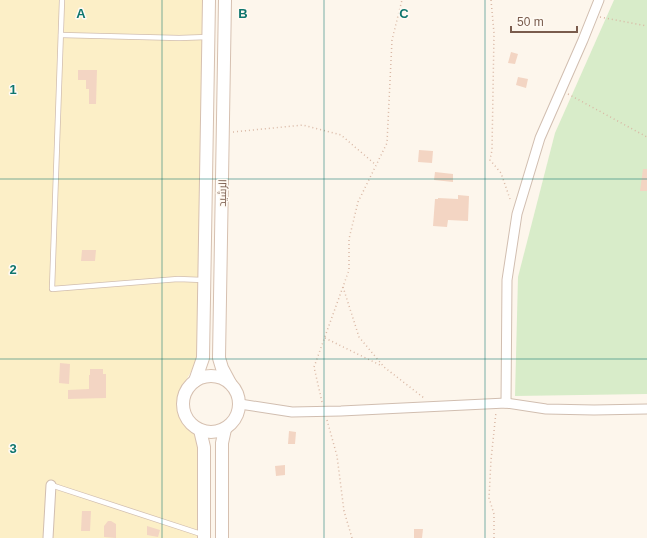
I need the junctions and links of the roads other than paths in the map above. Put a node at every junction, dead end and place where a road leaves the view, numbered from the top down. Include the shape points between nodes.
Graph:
1 (62, 0) edge
2 (209, 0) edge
3 (225, 0) edge
4 (599, 0) edge
5 (61, 35) junction
6 (208, 37) junction
7 (204, 280) junction
8 (195, 381) junction
9 (230, 383) junction
10 (240, 404) junction
11 (501, 404) junction
12 (647, 409) edge
13 (225, 429) junction
14 (200, 430) junction
15 (51, 485) joint
16 (204, 537) edge
17 (48, 538) edge
18 (222, 538) edge

1 - 5 lane
2 - 6 street, الرشيد
3 - 9 street, الرشيد via 219,358
4 - 11 street via 540,138 517,214 507,280
5 - 6 lane
5 - 7 lane via 52,289
6 - 7 street, الرشيد
7 - 8 street, الرشيد via 203,358
8 - 9 street via 206,376 215,376
8 - 14 street via 185,392 183,411 187,420
9 - 10 street via 237,391
10 - 11 street via 292,412
10 - 13 street via 236,418
11 - 12 street via 546,409
13 - 14 street via 212,432
13 - 18 street via 222,443
14 - 16 street via 204,447
15 - 16 lane
15 - 17 street

